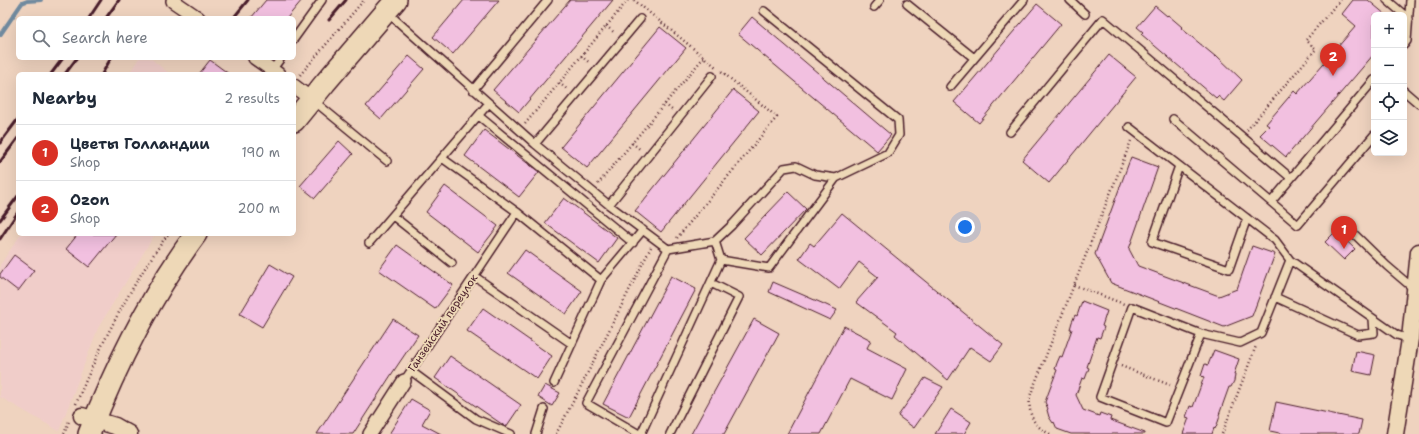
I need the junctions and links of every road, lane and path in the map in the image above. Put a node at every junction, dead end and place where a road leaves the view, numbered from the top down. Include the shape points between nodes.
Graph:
1 (322, 0) edge
2 (364, 0) edge
3 (548, 0) edge
4 (628, 0) edge
5 (634, 0) edge
6 (880, 0) edge
7 (1024, 0) edge
8 (1070, 0) edge
9 (1340, 0) edge
10 (1386, 0) edge
11 (1410, 0) edge
12 (173, 1) edge
13 (387, 4) edge
14 (907, 4) dead end
15 (874, 7) dead end
16 (764, 11) dead end
17 (1085, 14) dead end
18 (195, 16) edge
19 (640, 19) dead end
20 (1409, 19) junction
21 (296, 36) edge
22 (1407, 41) edge
23 (704, 57) junction
24 (974, 58) junction
25 (258, 60) edge
26 (280, 60) edge
27 (275, 72) edge
28 (712, 76) dead end
29 (1371, 84) edge
30 (950, 87) dead end
31 (473, 90) junction
32 (300, 91) edge
33 (1407, 96) edge
34 (489, 103) junction
35 (1419, 104) edge
36 (296, 111) edge
37 (478, 116) junction
38 (1172, 119) dead end
39 (1132, 130) joint
40 (520, 131) junction
41 (1010, 132) dead end
42 (1242, 137) junction
43 (1371, 139) edge
44 (535, 144) junction
45 (442, 158) junction
46 (387, 161) dead end
47 (1179, 166) junction
48 (836, 178) junction
49 (1290, 178) junction
50 (592, 192) junction
51 (1271, 202) junction
52 (609, 205) junction
53 (517, 212) junction
54 (393, 216) junction
55 (1247, 218) junction
56 (1343, 223) dead end
57 (643, 230) junction
58 (167, 236) edge
59 (179, 236) edge
60 (195, 236) edge
61 (655, 239) junction
62 (715, 241) junction
63 (369, 243) dead end
64 (633, 243) junction
65 (668, 249) junction
66 (1419, 252) edge
67 (721, 260) junction
68 (1290, 260) junction
69 (452, 263) dead end
70 (474, 276) junction
71 (601, 280) junction
72 (711, 283) junction
73 (1074, 285) junction
74 (1416, 290) junction
75 (1275, 297) junction
76 (1132, 307) junction
77 (1373, 319) junction
78 (1261, 333) junction
79 (1201, 334) junction
80 (1415, 341) edge
81 (572, 344) junction
82 (1113, 364) junction
83 (408, 376) junction
84 (554, 383) dead end
85 (1180, 388) junction
86 (575, 398) junction
87 (586, 402) junction
88 (544, 409) dead end
89 (81, 422) edge
90 (64, 434) edge
91 (129, 434) edge
92 (371, 434) edge
93 (511, 434) edge
94 (536, 434) edge
95 (556, 434) edge
96 (640, 434) edge
97 (670, 434) edge
98 (1050, 434) edge
99 (1222, 434) edge
100 (1395, 434) edge

1 - 21 lane
2 - 32 path
3 - 31 lane
4 - 40 path
5 - 23 path
6 - 15 lane
7 - 24 lane
8 - 17 lane
9 - 42 path via 1306,40 1316,49
10 - 20 lane
11 - 20 lane
12 - 18 street
13 - 31 lane
13 - 32 main road
14 - 24 lane
16 - 48 lane via 898,120 899,136 888,152
19 - 44 lane
20 - 22 lane
23 - 50 path
23 - 65 path via 777,117
24 - 30 lane
25 - 27 street
26 - 27 lane
28 - 52 lane
29 - 49 lane
31 - 34 lane
32 - 36 main road
32 - 46 lane
33 - 35 lane
34 - 37 lane
34 - 40 lane
37 - 45 lane
37 - 64 lane
38 - 51 lane
39 - 47 lane
39 - 73 path
40 - 44 lane
41 - 42 lane via 1103,19
42 - 49 lane
43 - 51 lane via 1298,225
44 - 50 lane
45 - 53 lane
45 - 54 lane
47 - 55 lane
47 - 55 lane via 1152,242 1230,269
48 - 62 lane via 816,175 796,166 784,168
48 - 67 lane via 769,268
49 - 51 lane
50 - 52 lane
52 - 57 lane
53 - 70 lane, Ганзейский переулок
53 - 71 lane
54 - 63 lane
54 - 69 lane
55 - 68 lane via 1275,240
56 - 74 lane
57 - 61 lane
57 - 64 lane
58 - 89 path via 111,328 88,374
59 - 89 main road via 161,260 121,328 91,392
60 - 89 main road via 174,264 115,370
61 - 65 lane
61 - 86 path
62 - 65 lane
62 - 67 lane
64 - 71 lane
65 - 87 lane
66 - 74 street
67 - 72 lane
68 - 75 lane
68 - 77 lane
70 - 81 lane
70 - 83 lane, Ганзейский переулок
71 - 81 lane
72 - 96 lane
72 - 97 lane via 739,297
73 - 76 path
73 - 98 path via 1030,396 1029,407 1034,422
74 - 80 street
75 - 77 lane via 1358,335 1374,334
75 - 78 lane
76 - 79 lane
76 - 82 lane
77 - 80 lane via 1397,336
78 - 79 lane via 1240,343
78 - 99 path
79 - 85 lane
80 - 100 street
81 - 84 lane
82 - 85 path
82 - 85 lane via 1100,397 1166,423
83 - 92 street, Ганзейский переулок
83 - 93 lane via 476,419
86 - 87 path
86 - 95 path
87 - 96 lane
88 - 94 lane
89 - 90 path
89 - 91 street via 115,426

